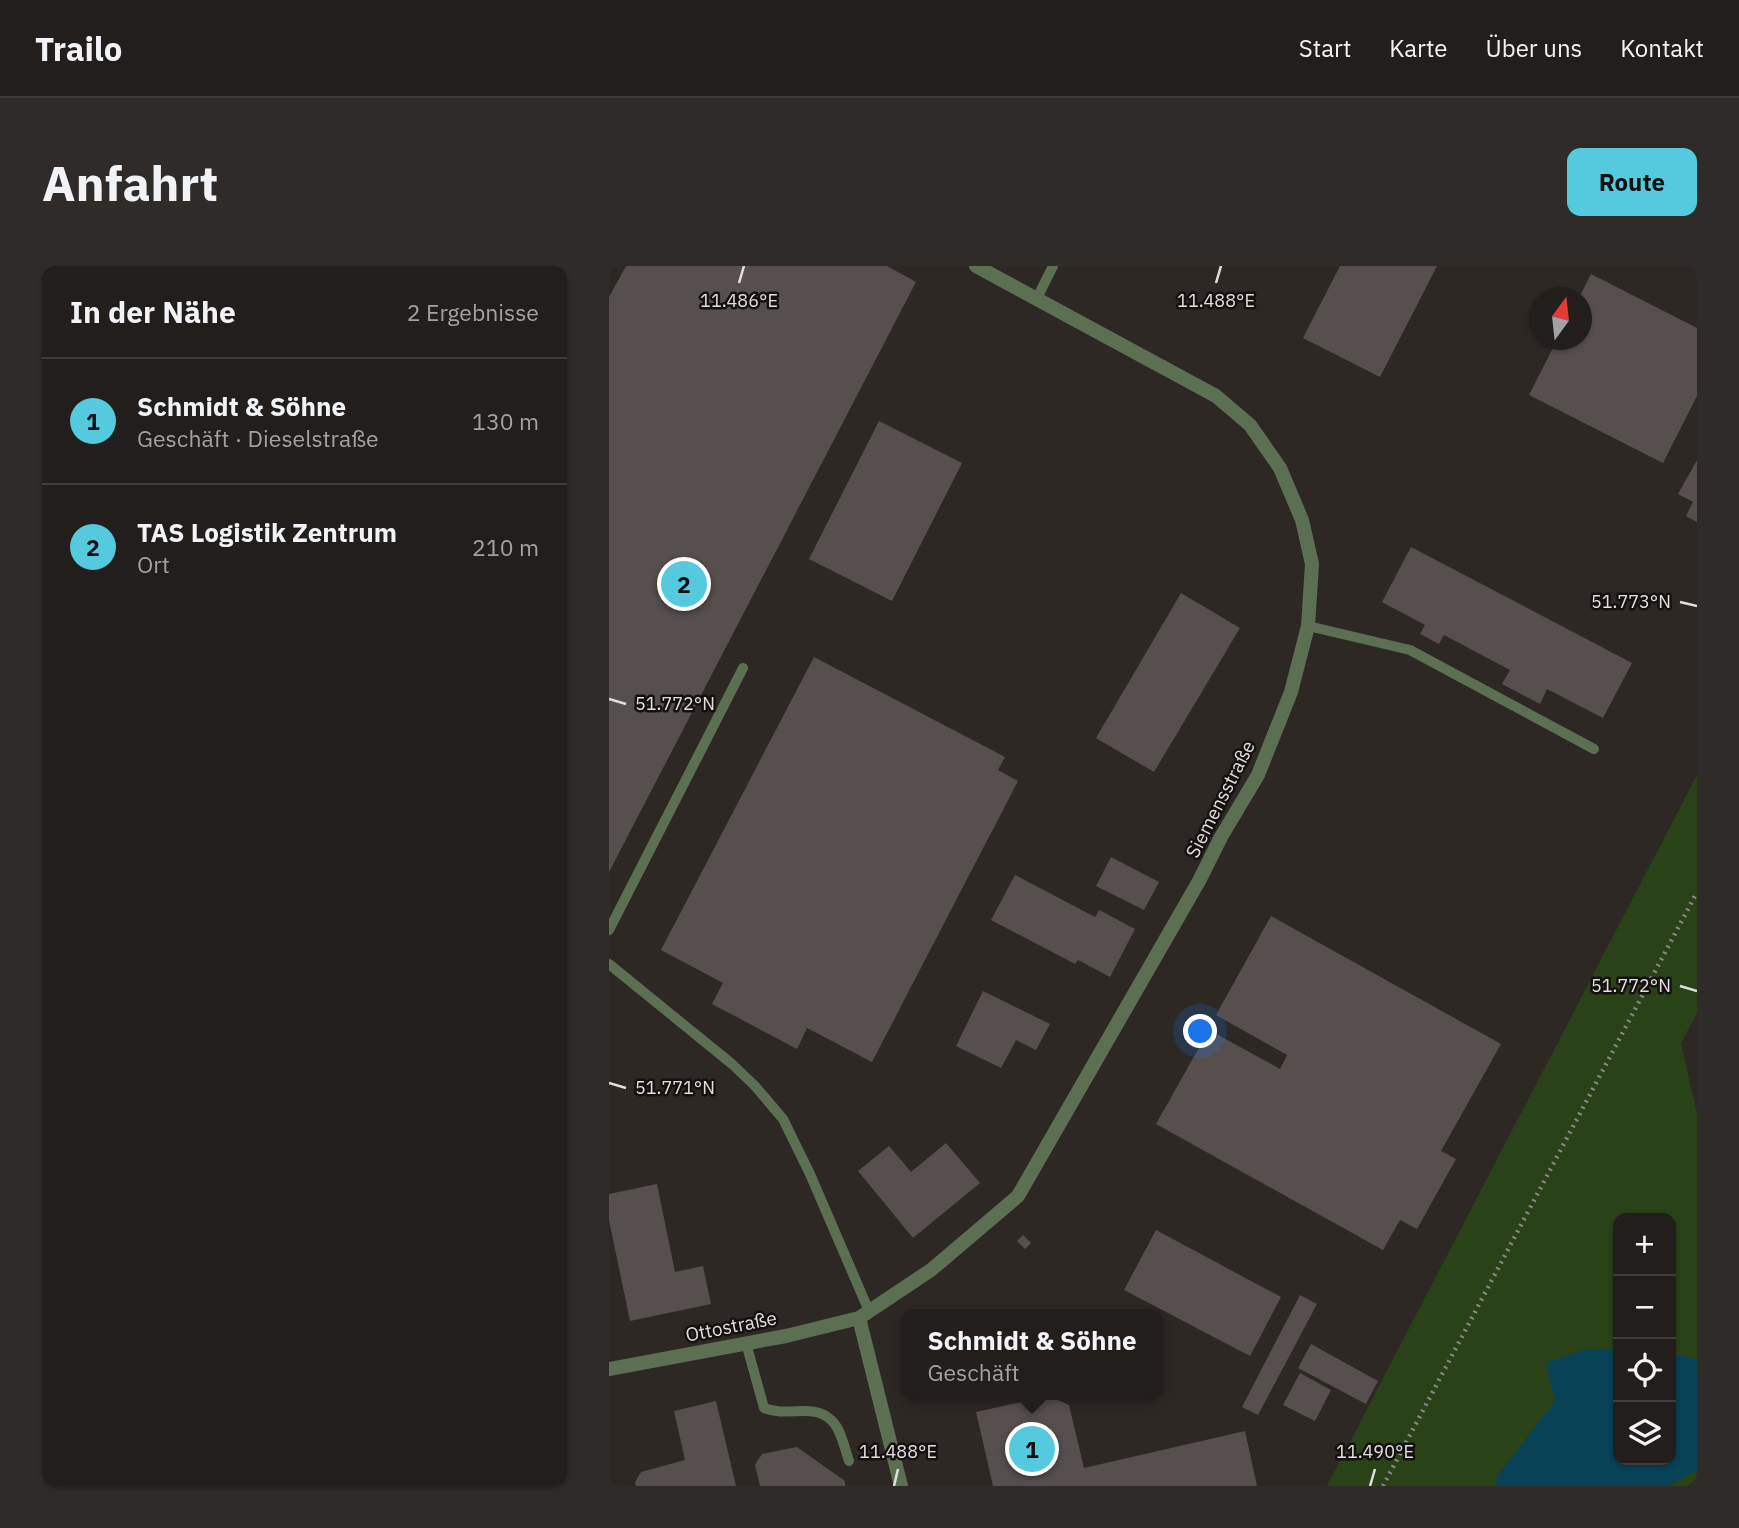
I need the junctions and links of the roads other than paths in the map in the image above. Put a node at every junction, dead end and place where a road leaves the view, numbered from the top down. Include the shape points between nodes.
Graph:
1 (976, 266) edge
2 (1053, 266) edge
3 (1037, 298) junction
4 (1308, 626) junction
5 (743, 668) dead end
6 (1594, 749) dead end
7 (609, 930) edge
8 (609, 964) edge
9 (864, 1315) junction
10 (746, 1343) junction
11 (609, 1368) edge
12 (849, 1461) dead end
13 (901, 1486) edge

1 - 3 street, Siemensstraße
2 - 3 lane
3 - 4 street, Siemensstraße via 1216,396 1250,425 1280,468 1302,520 1312,564
4 - 6 lane via 1410,650
4 - 9 street, Siemensstraße via 1291,692 1258,775 1018,1196 931,1270
5 - 7 lane
8 - 9 lane via 738,1069 783,1119 810,1174
9 - 10 street, Ottostraße
9 - 13 street
10 - 11 street, Ottostraße
10 - 12 lane via 764,1408 778,1413 816,1410 834,1422

